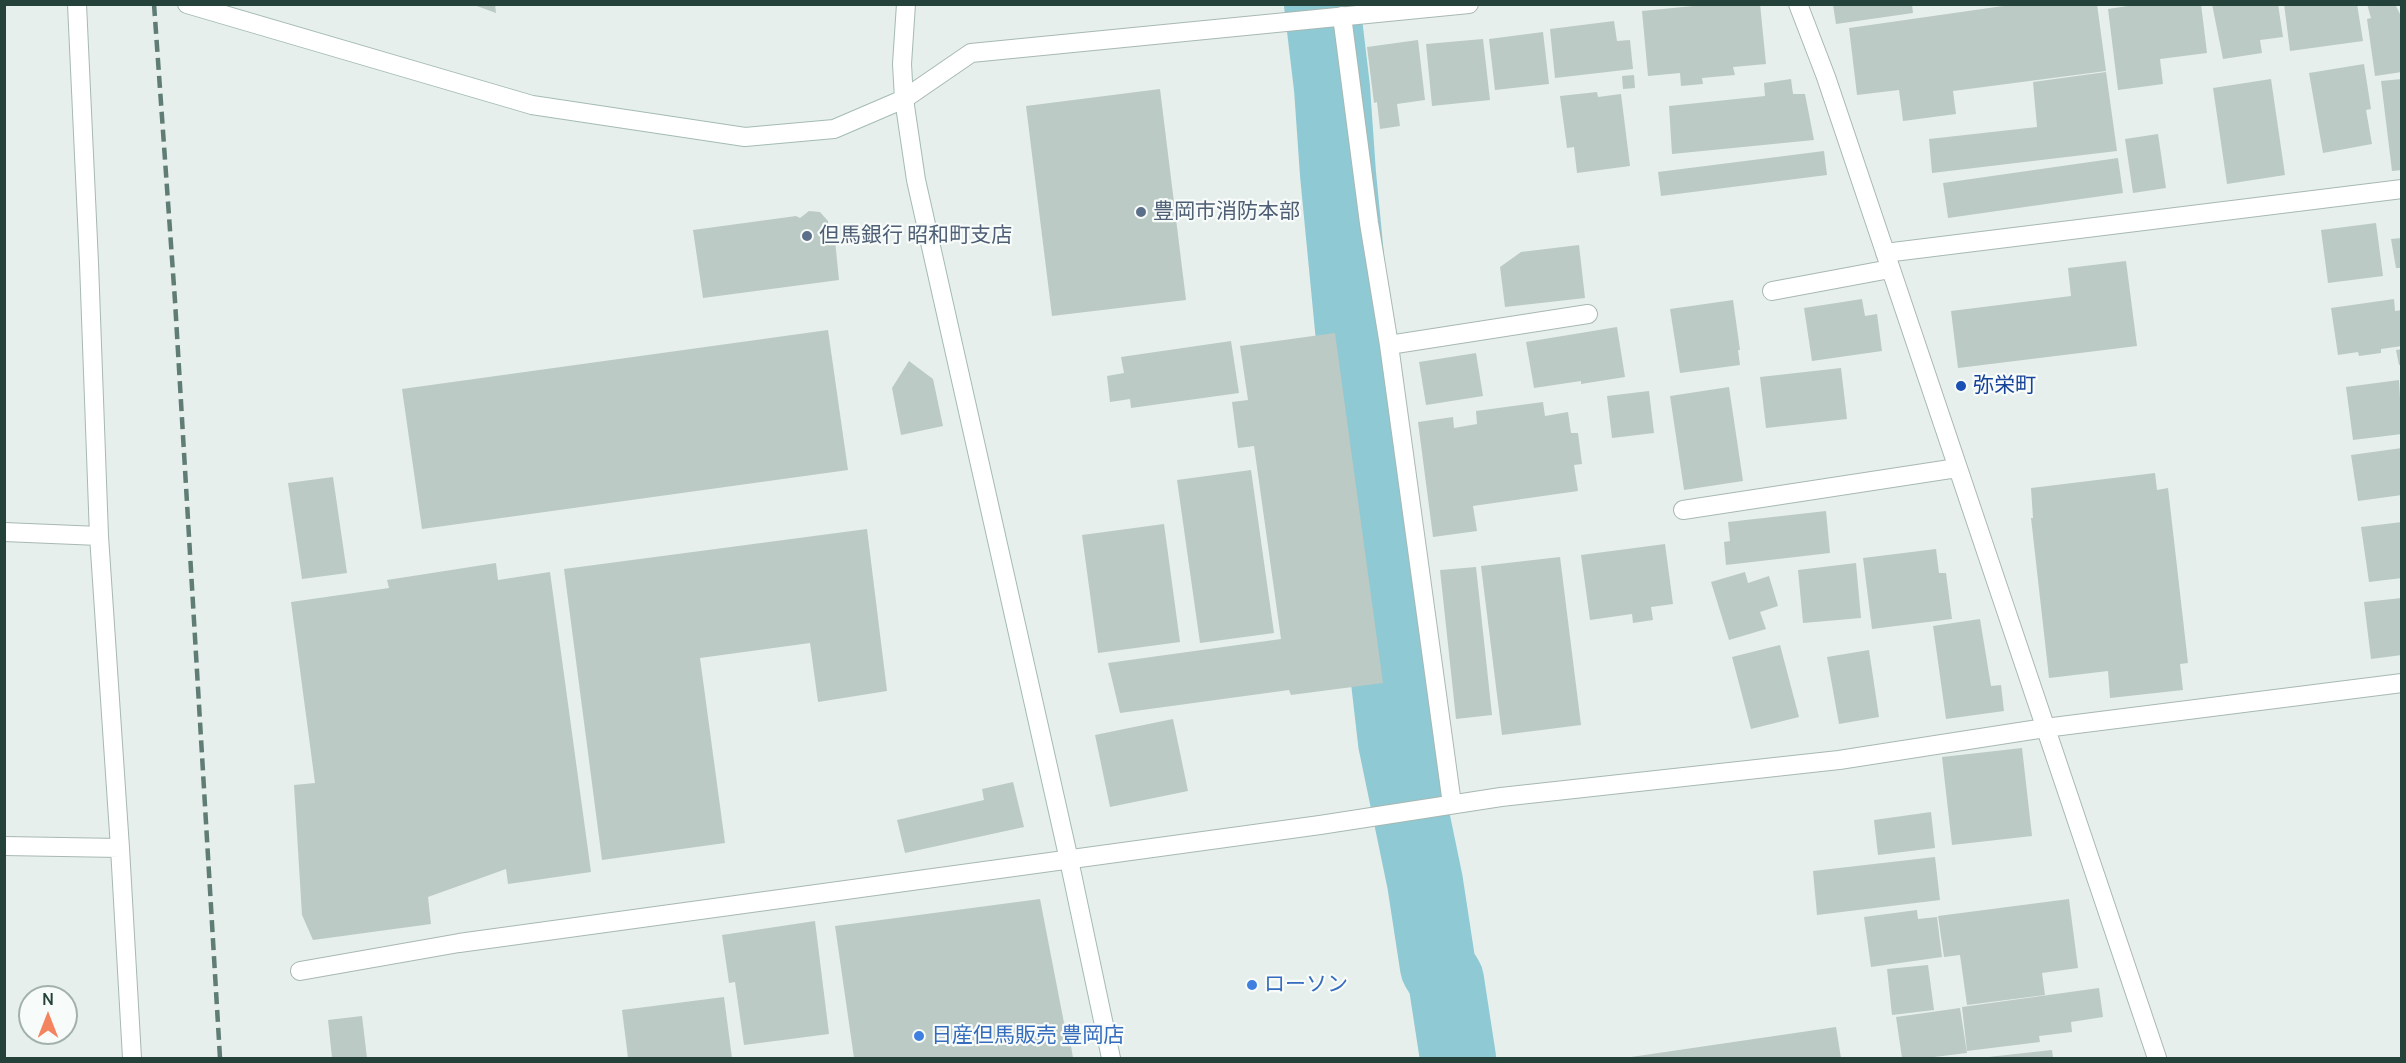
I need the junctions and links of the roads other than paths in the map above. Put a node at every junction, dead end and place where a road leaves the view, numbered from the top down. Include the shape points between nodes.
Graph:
1 (77, 4) edge
2 (187, 4) edge
3 (906, 4) edge
4 (1469, 4) edge
5 (1798, 4) edge
6 (1349, 12) edge
7 (904, 99) junction
8 (2402, 189) edge
9 (1887, 261) junction
10 (1772, 291) dead end
11 (1588, 314) dead end
12 (1389, 345) junction
13 (1957, 468) junction
14 (1683, 510) dead end
15 (4, 532) edge
16 (99, 536) junction
17 (2402, 683) edge
18 (2044, 728) junction
19 (1452, 804) junction
20 (4, 846) edge
21 (120, 848) junction
22 (1069, 860) junction
23 (300, 971) dead end
24 (132, 1059) edge
25 (1111, 1059) edge
26 (2157, 1059) edge

1 - 16 street
2 - 7 street via 532,105 745,137 834,129
3 - 7 street
4 - 6 street
5 - 9 street
6 - 7 street via 971,53
6 - 12 street via 1369,224
7 - 22 street via 916,180
8 - 9 street
9 - 10 street
9 - 13 street
11 - 12 street
12 - 19 street
13 - 14 street
13 - 18 street
15 - 16 street
16 - 21 street
17 - 18 street
18 - 19 street via 1839,760
18 - 26 street
19 - 22 street
20 - 21 street
21 - 24 street
22 - 23 street via 459,943
22 - 25 street

